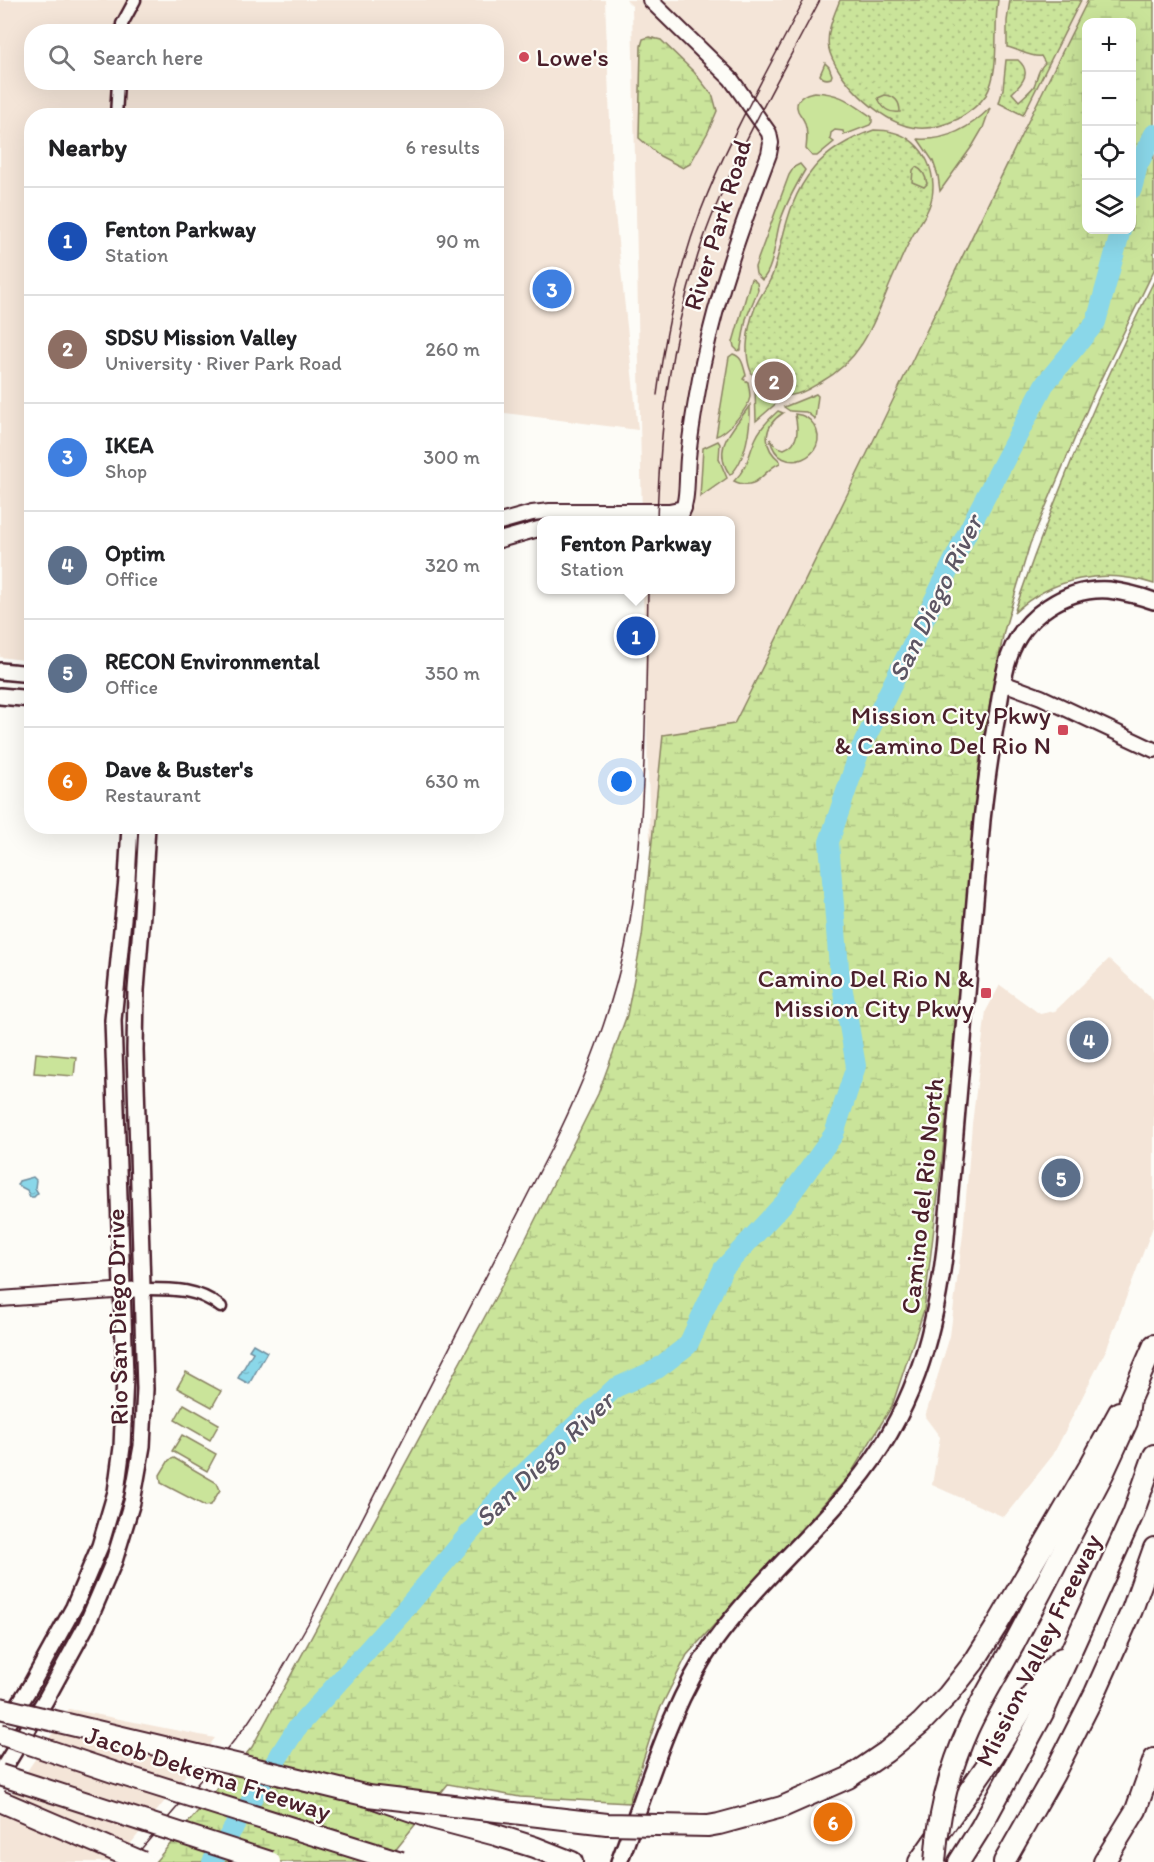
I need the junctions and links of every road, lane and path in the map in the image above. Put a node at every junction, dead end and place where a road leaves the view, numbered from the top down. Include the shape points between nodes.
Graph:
1 (135, 0) edge
2 (650, 0) edge
3 (122, 24) edge
4 (118, 90) edge
5 (116, 108) edge
6 (619, 511) junction
7 (682, 514) edge
8 (612, 516) edge
9 (504, 522) edge
10 (537, 529) edge
11 (504, 539) edge
12 (1154, 601) edge
13 (0, 671) edge
14 (24, 673) edge
15 (1003, 683) junction
16 (0, 696) edge
17 (24, 698) edge
18 (1154, 750) edge
19 (130, 834) edge
20 (147, 834) edge
21 (113, 1020) junction
22 (135, 1021) junction
23 (142, 1289) junction
24 (123, 1291) junction
25 (0, 1299) edge
26 (221, 1307) dead end
27 (1154, 1345) edge
28 (1130, 1399) junction
29 (1154, 1455) edge
30 (1154, 1548) edge
31 (1070, 1650) junction
32 (0, 1708) edge
33 (0, 1734) edge
34 (1154, 1760) edge
35 (0, 1774) edge
36 (368, 1796) junction
37 (0, 1801) edge
38 (142, 1862) edge
39 (270, 1862) edge
40 (400, 1862) edge
41 (572, 1862) edge
42 (618, 1862) edge
43 (919, 1862) edge
44 (935, 1862) edge
45 (959, 1862) edge
46 (1004, 1862) edge
47 (1104, 1862) edge

1 - 3 street
2 - 7 street, River Park Road via 732,79 769,133 771,143 713,319 693,417 687,500
4 - 5 street
6 - 7 street
6 - 8 street
6 - 9 street via 550,511
10 - 11 street
12 - 15 main road, Camino del Rio North via 1108,590 1085,592 1051,604 1015,642
13 - 14 main road
15 - 18 street
15 - 42 main road, Camino del Rio North via 980,842 945,1249 924,1358 895,1424 868,1467 743,1605 700,1665 673,1717
16 - 17 main road
19 - 21 main road, Rio San Diego Drive
20 - 22 main road, Rio San Diego Drive
21 - 22 main road
21 - 24 main road, Rio San Diego Drive
22 - 23 main road, Rio San Diego Drive
23 - 24 street
23 - 26 street via 194,1292
23 - 35 main road, Rio San Diego Drive via 145,1389 142,1446 132,1502 114,1561 87,1624
24 - 25 street
24 - 33 main road, Rio San Diego Drive via 125,1376 116,1492 100,1546 74,1606
27 - 28 highway
28 - 36 highway, bridge via 1116,1414 974,1662 921,1723 848,1778 782,1807 708,1826 607,1824
28 - 44 highway, bridge via 1127,1422 1103,1474 969,1728 952,1768 940,1814
29 - 31 highway, Mission Valley Freeway via 1132,1514
30 - 46 highway via 1132,1611 1095,1693
31 - 43 highway via 1043,1677
31 - 45 highway, Mission Valley Freeway via 1043,1713
32 - 36 highway, bridge
33 - 40 highway, Jacob Dekema Freeway, bridge
34 - 47 highway via 1136,1810
35 - 39 highway, bridge
36 - 41 highway, bridge
37 - 38 highway, bridge

